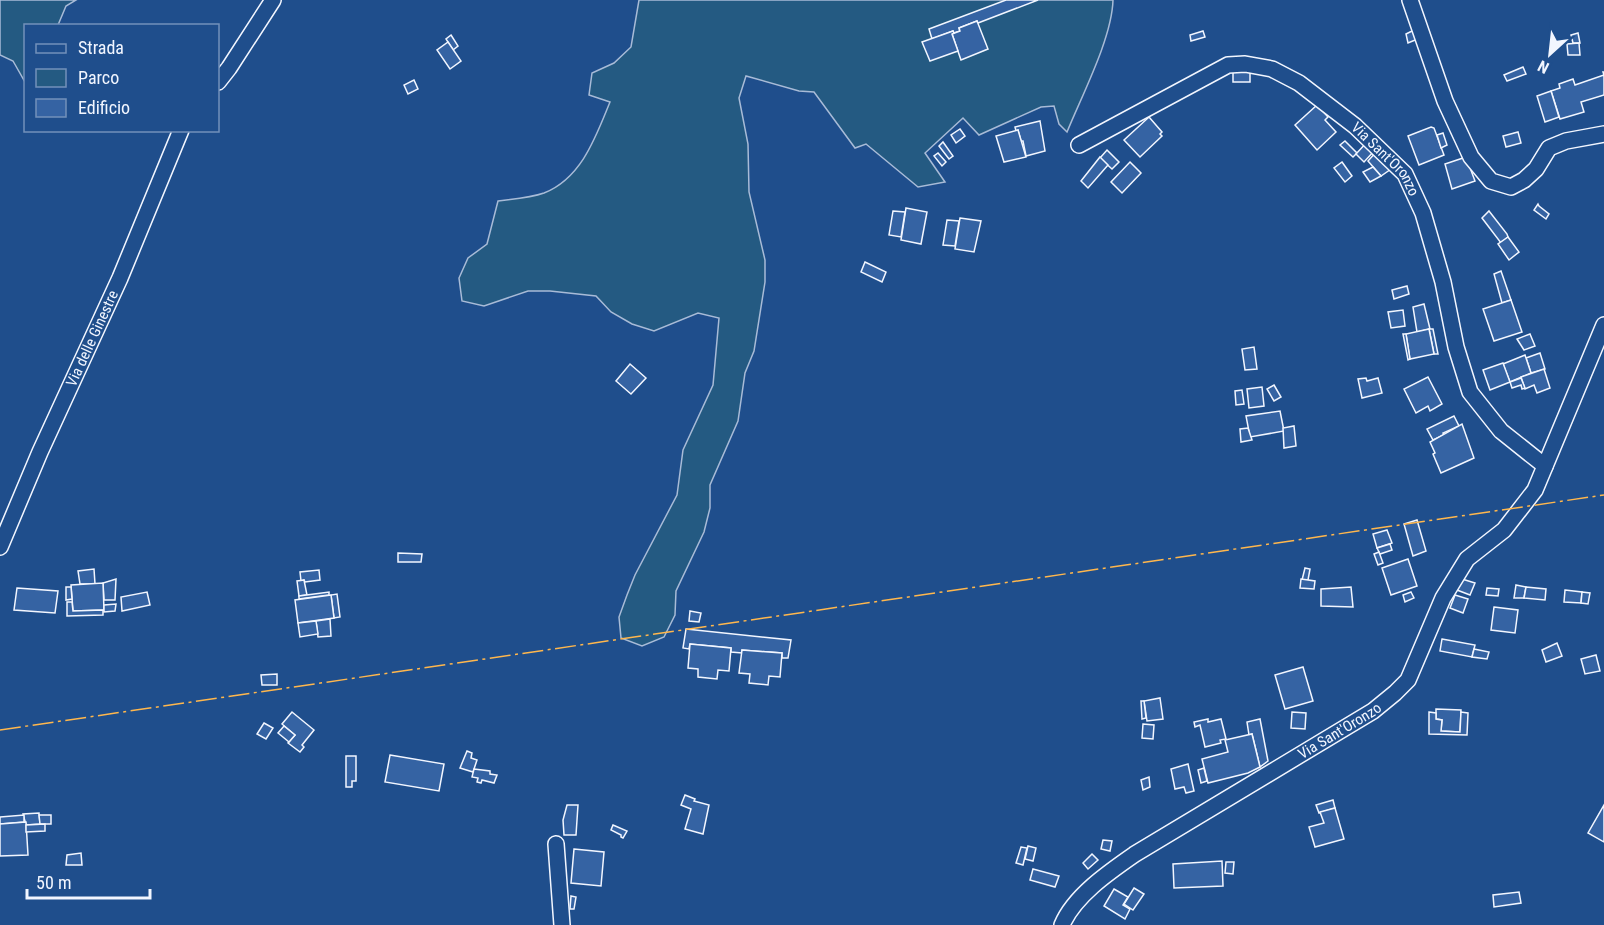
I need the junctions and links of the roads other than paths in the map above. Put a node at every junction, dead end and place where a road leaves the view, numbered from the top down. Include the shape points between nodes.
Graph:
1 (273, 0) edge
2 (1410, 0) edge
3 (219, 81) edge
4 (181, 132) edge
5 (1604, 134) edge
6 (1079, 145) dead end
7 (1604, 325) edge
8 (1545, 466) junction
9 (0, 547) edge
10 (556, 844) dead end
11 (562, 925) edge
12 (1062, 925) edge

1 - 3 street
2 - 5 street via 1445,101 1470,157 1491,180 1511,187 1536,170 1549,148
4 - 9 street, Via delle Ginestre
6 - 8 street, Via Sant'Oronzo via 1228,65 1272,69 1299,83 1355,126 1405,174 1423,213 1470,392 1501,431
7 - 8 street, Via Sant'Oronzo
8 - 12 street, Via Sant'Oronzo via 1522,509 1504,530 1467,559 1443,598 1408,680 1395,693 1099,879 1066,915
10 - 11 street

